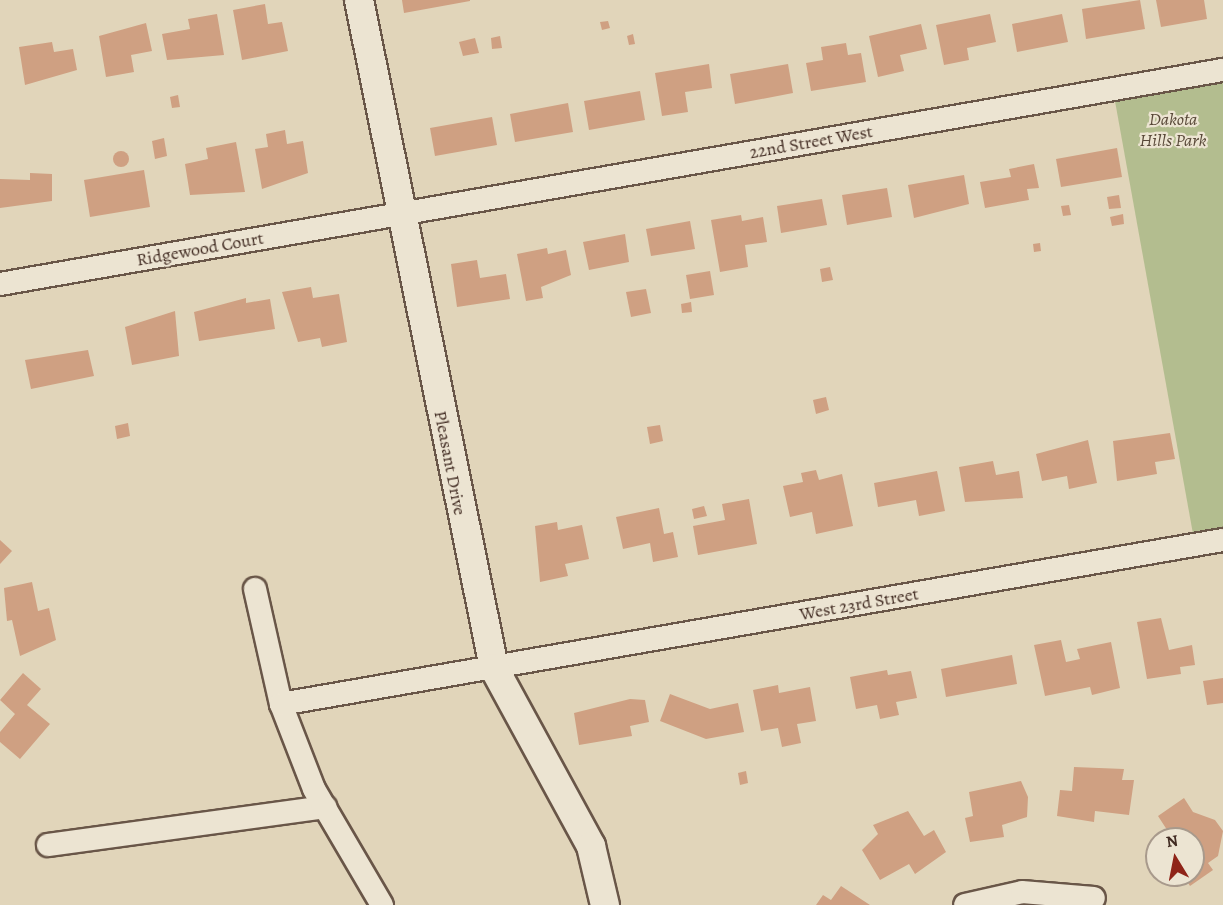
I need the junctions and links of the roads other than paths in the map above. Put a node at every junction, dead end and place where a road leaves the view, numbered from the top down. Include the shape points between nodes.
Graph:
1 (359, 0) edge
2 (1223, 70) edge
3 (400, 214) junction
4 (0, 284) edge
5 (1223, 540) edge
6 (255, 589) dead end
7 (494, 668) junction
8 (281, 704) junction
9 (325, 807) junction
10 (48, 845) dead end
11 (1094, 898) dead end
12 (382, 905) edge
13 (604, 905) edge
14 (965, 905) edge

1 - 3 street, Pleasant Drive
2 - 3 street, 22nd Street West
3 - 4 street, Ridgewood Court
3 - 7 street, Pleasant Drive
5 - 7 street, West 23rd Street
6 - 8 street
7 - 8 street, West 23rd Street
7 - 13 street, Pleasant Drive via 591,846
8 - 9 street
9 - 10 street
9 - 12 street
11 - 14 street via 1022,892

